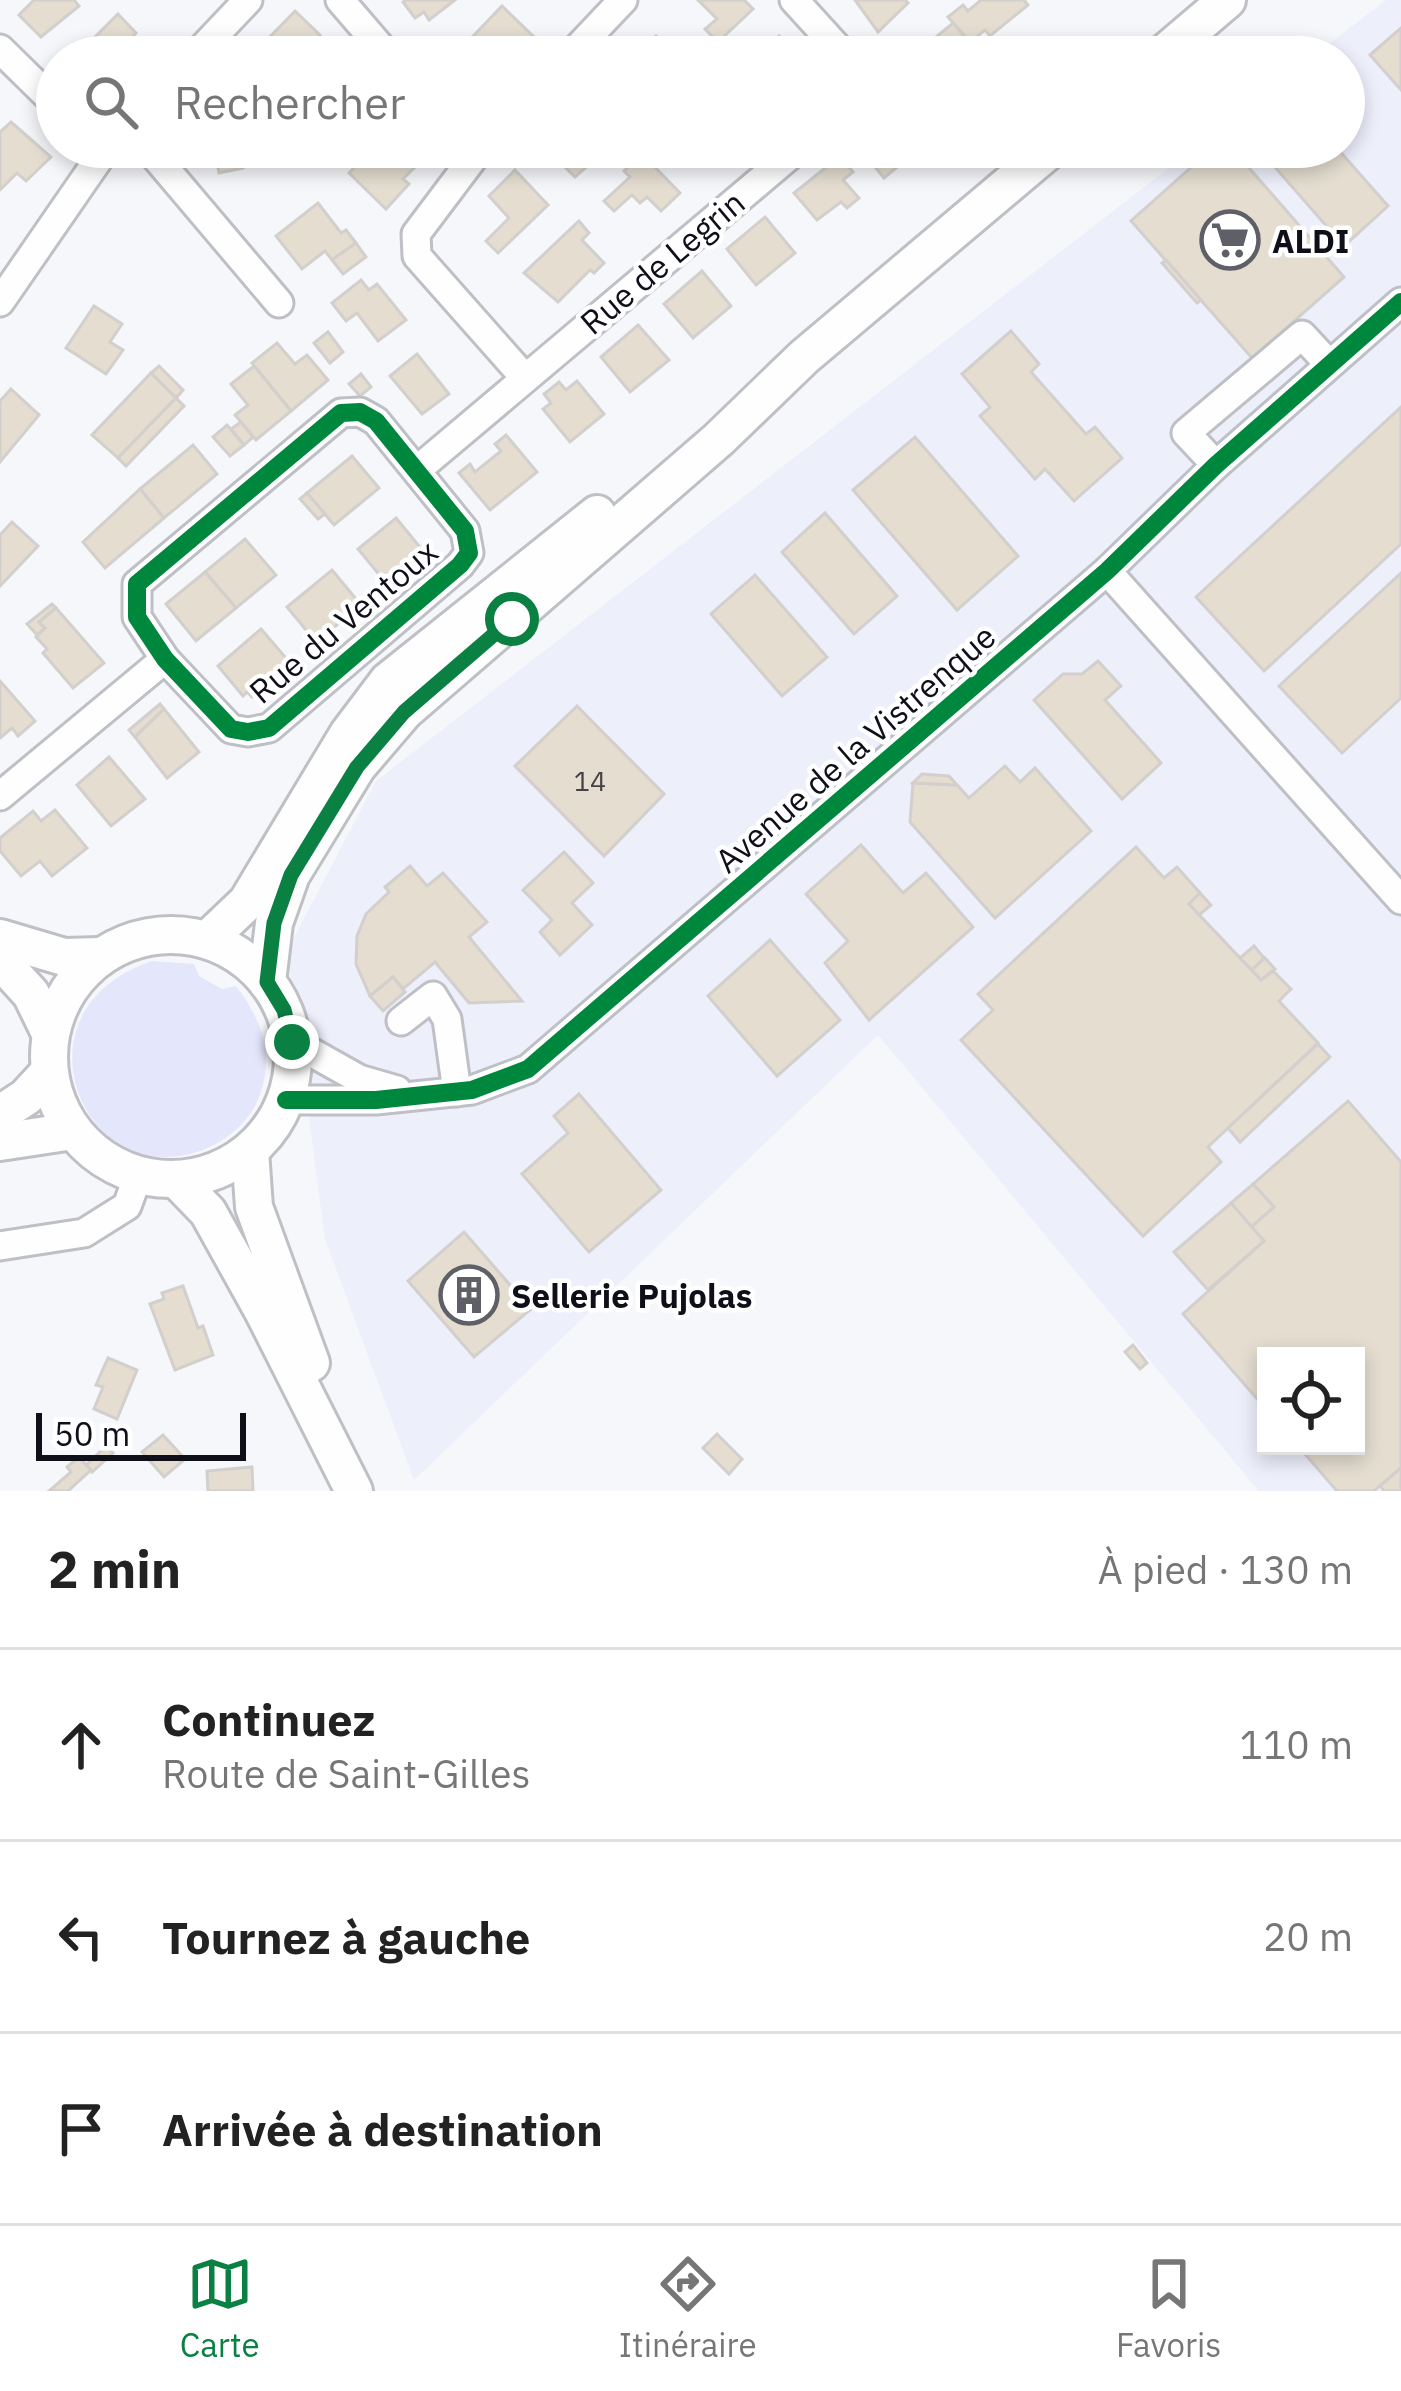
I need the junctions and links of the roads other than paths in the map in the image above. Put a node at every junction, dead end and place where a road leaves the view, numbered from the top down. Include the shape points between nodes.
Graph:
1 (248, 0) edge
2 (340, 0) edge
3 (623, 0) edge
4 (794, 0) edge
5 (1227, 0) edge
6 (214, 36) edge
7 (371, 36) edge
8 (589, 36) edge
9 (827, 36) edge
10 (1185, 36) edge
11 (0, 49) edge
12 (36, 84) edge
13 (90, 168) edge
14 (165, 168) edge
15 (463, 168) edge
16 (775, 168) edge
17 (1028, 168) edge
18 (0, 302) edge
19 (1401, 302) edge
20 (280, 303) dead end
21 (804, 358) junction
22 (1329, 364) junction
23 (524, 377) junction
24 (1216, 465) junction
25 (417, 470) junction
26 (1107, 571) junction
27 (165, 659) junction
28 (0, 796) edge
29 (1401, 900) edge
30 (0, 938) edge
31 (207, 940) junction
32 (100, 956) junction
33 (0, 960) edge
34 (267, 982) junction
35 (401, 1021) dead end
36 (50, 1033) junction
37 (292, 1042) junction
38 (49, 1072) junction
39 (457, 1092) junction
40 (418, 1096) junction
41 (286, 1100) junction
42 (0, 1114) edge
43 (73, 1131) junction
44 (0, 1142) edge
45 (250, 1151) junction
46 (138, 1176) junction
47 (177, 1180) junction
48 (0, 1246) edge
49 (354, 1491) edge

1 - 6 street
2 - 7 street
3 - 8 street
4 - 9 street
5 - 10 main road
11 - 12 street
13 - 18 street
14 - 20 street
15 - 23 street via 416,234 417,256
16 - 23 street, Rue de Legrin
17 - 21 main road
19 - 22 street, Avenue de la Vistrenque
21 - 31 main road via 388,681 248,902
21 - 34 main road via 392,726 291,875 274,923
22 - 24 street, Avenue de la Vistrenque
22 - 24 street via 1302,335 1186,434
23 - 25 street, Rue de Legrin
24 - 26 street, Avenue de la Vistrenque
25 - 27 street, Rue du Ventoux via 376,421 341,413 137,584 137,616
25 - 27 street, Rue du Ventoux via 465,531 469,553 269,728 231,729
26 - 29 street
26 - 39 street, Avenue de la Vistrenque via 528,1069
27 - 28 street
30 - 32 main road via 64,957
31 - 32 main road via 170,934
31 - 34 main road
32 - 36 main road via 63,997
33 - 36 main road via 31,994
34 - 37 main road
35 - 39 street via 434,996 447,1019
36 - 38 main road
37 - 40 street, Avenue de la Vistrenque via 359,1079
37 - 41 main road
38 - 42 main road
38 - 43 main road
39 - 40 street, Avenue de la Vistrenque
40 - 41 street, Avenue de la Vistrenque
41 - 45 main road
43 - 44 main road
43 - 46 main road via 101,1159
45 - 47 main road via 216,1171
45 - 49 main road via 254,1207
46 - 47 main road
46 - 48 street via 127,1206 84,1232
47 - 49 main road via 208,1212

